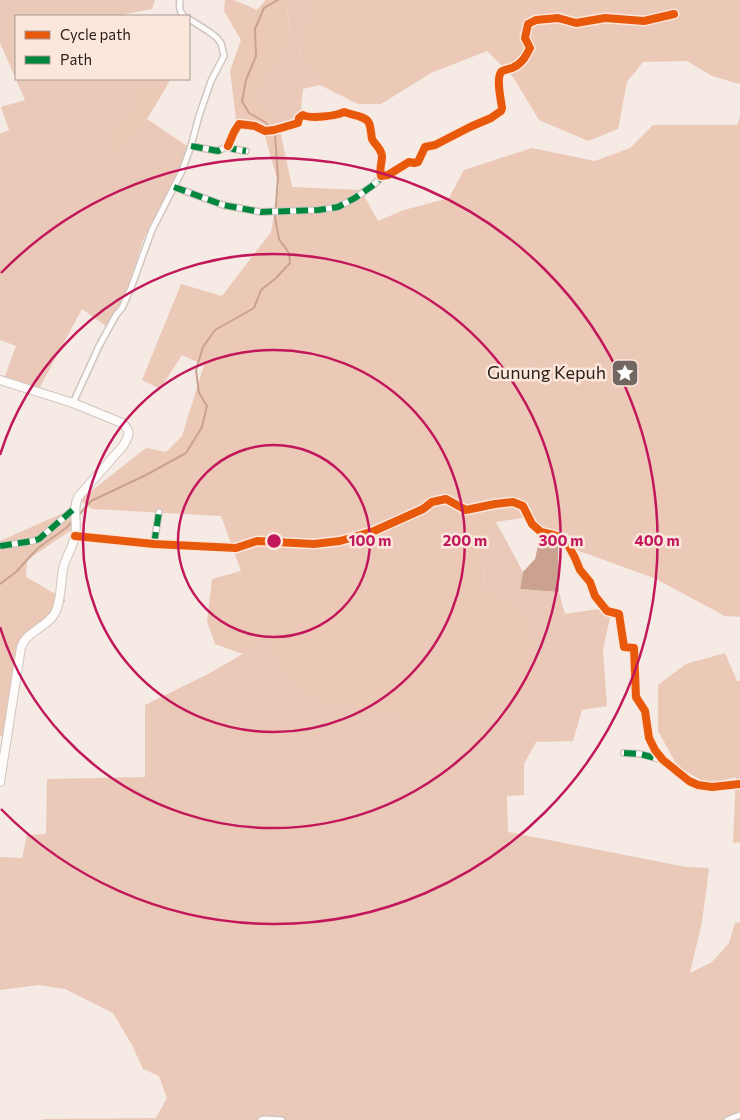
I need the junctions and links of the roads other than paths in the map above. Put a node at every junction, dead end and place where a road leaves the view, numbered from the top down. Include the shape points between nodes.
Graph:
1 (180, 0) edge
2 (674, 14) dead end
3 (183, 15) edge
4 (190, 21) edge
5 (192, 146) junction
6 (228, 146) junction
7 (246, 151) dead end
8 (383, 176) junction
9 (174, 187) junction
10 (0, 380) edge
11 (73, 403) junction
12 (75, 509) junction
13 (159, 512) dead end
14 (75, 536) junction
15 (154, 544) junction
16 (0, 546) edge
17 (624, 753) dead end
18 (663, 760) junction
19 (0, 782) edge
20 (740, 784) edge
21 (740, 1115) edge
22 (261, 1120) edge
23 (282, 1120) edge
24 (727, 1120) edge

1 - 3 street
2 - 8 street via 644,21 605,18 576,23 558,18 528,24 525,38 530,48 524,59 500,74 501,111 425,147 418,162 409,162
4 - 5 street via 216,37 224,52 199,116
5 - 6 street via 218,151
5 - 9 street
6 - 7 street
6 - 8 street via 239,124 264,131 274,130 298,123 303,115 316,117 344,112 364,117 369,124 373,140 382,153 380,173
8 - 9 street via 338,207 282,212 230,207
9 - 11 street via 152,230 122,308 99,346
10 - 11 main road
11 - 12 main road via 122,423 129,433 123,446 78,497
12 - 14 main road
12 - 16 street via 40,539
13 - 15 street
14 - 15 street
14 - 19 main road via 64,565 55,613 21,647
15 - 18 street via 236,548 257,541 314,544 340,541 374,531 415,514 432,502 446,500 466,510 513,502 523,506 532,524 541,532 565,539 595,596 607,611 619,614 624,647 634,648 636,697 645,711 649,738
17 - 18 street
18 - 20 street via 698,785
21 - 24 street
22 - 23 street

